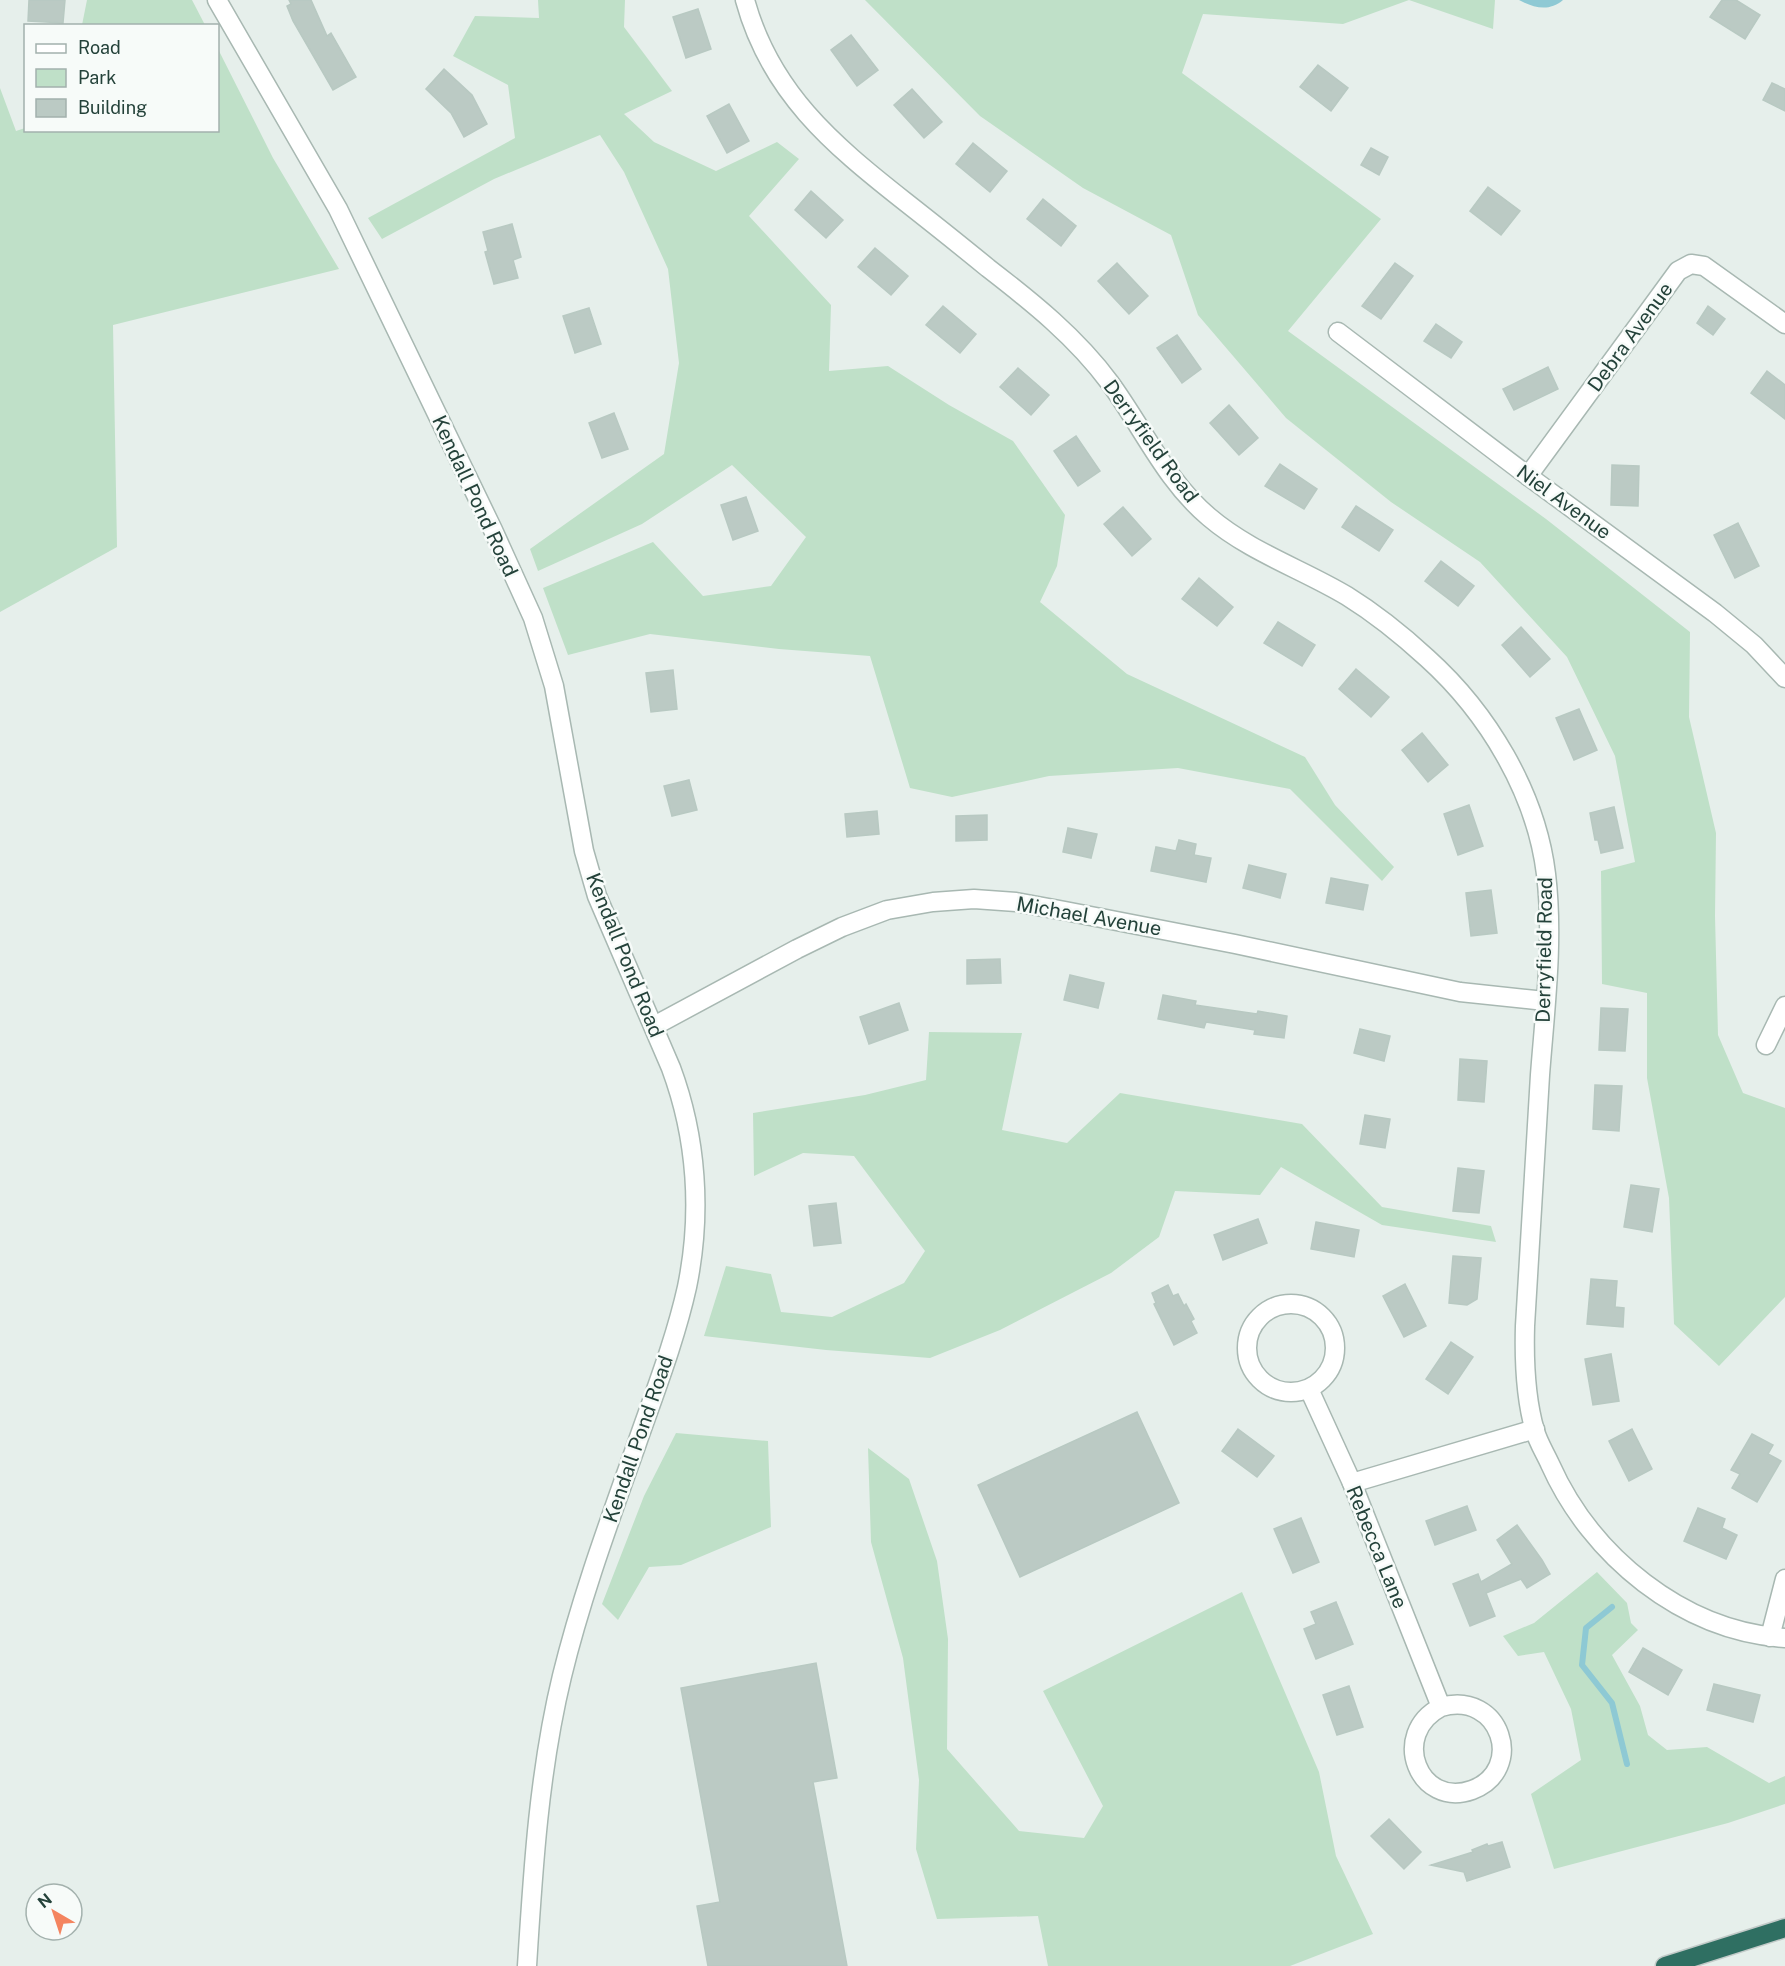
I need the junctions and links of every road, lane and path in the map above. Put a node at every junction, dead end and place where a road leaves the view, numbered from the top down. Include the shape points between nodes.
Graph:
1 (217, 0) edge
2 (745, 0) edge
3 (1785, 324) edge
4 (1338, 332) dead end
5 (1528, 476) junction
6 (1785, 678) edge
7 (1545, 1001) junction
8 (1785, 1006) edge
9 (654, 1026) junction
10 (1766, 1045) dead end
11 (1309, 1389) junction
12 (1535, 1429) junction
13 (1352, 1483) junction
14 (1785, 1579) edge
15 (1778, 1638) edge
16 (1441, 1707) junction
17 (1785, 1928) edge
18 (527, 1966) edge
19 (1665, 1966) edge

1 - 9 street, Kendall Pond Road via 338,209 533,618 554,686 584,851 597,896
2 - 7 street, Derryfield Road via 773,67 824,134 1059,326 1096,365 1162,463 1198,507 1226,531 1373,614 1427,658 1474,708 1518,780 1540,842 1548,906
3 - 5 street, Debra Avenue via 1704,266 1691,264 1678,271
4 - 5 street, Niel Avenue
5 - 6 street, Niel Avenue via 1715,613 1754,645
7 - 9 street, Michael Avenue via 1460,992 1065,911 974,899 887,910 842,927
7 - 12 street, Derryfield Road via 1525,1326 1526,1375
8 - 10 street
9 - 18 street, Kendall Pond Road via 682,1097 690,1132 695,1210 687,1288 584,1597 562,1677 538,1818
11 - 11 street via 1275,1389 1260,1380 1251,1366 1247,1349 1250,1332 1259,1317 1273,1307 1310,1307 1325,1318 1334,1334 1334,1362 1324,1378
11 - 13 street, Rebecca Lane
12 - 13 street
12 - 15 street, Derryfield Road via 1580,1518 1619,1562 1694,1613 1728,1627
13 - 16 street, Rebecca Lane
14 - 15 street
16 - 16 street via 1468,1705 1485,1713 1497,1727 1502,1745 1499,1763 1489,1779 1474,1789 1440,1789 1425,1779 1416,1764 1413,1748 1417,1730 1426,1716
17 - 19 highway

